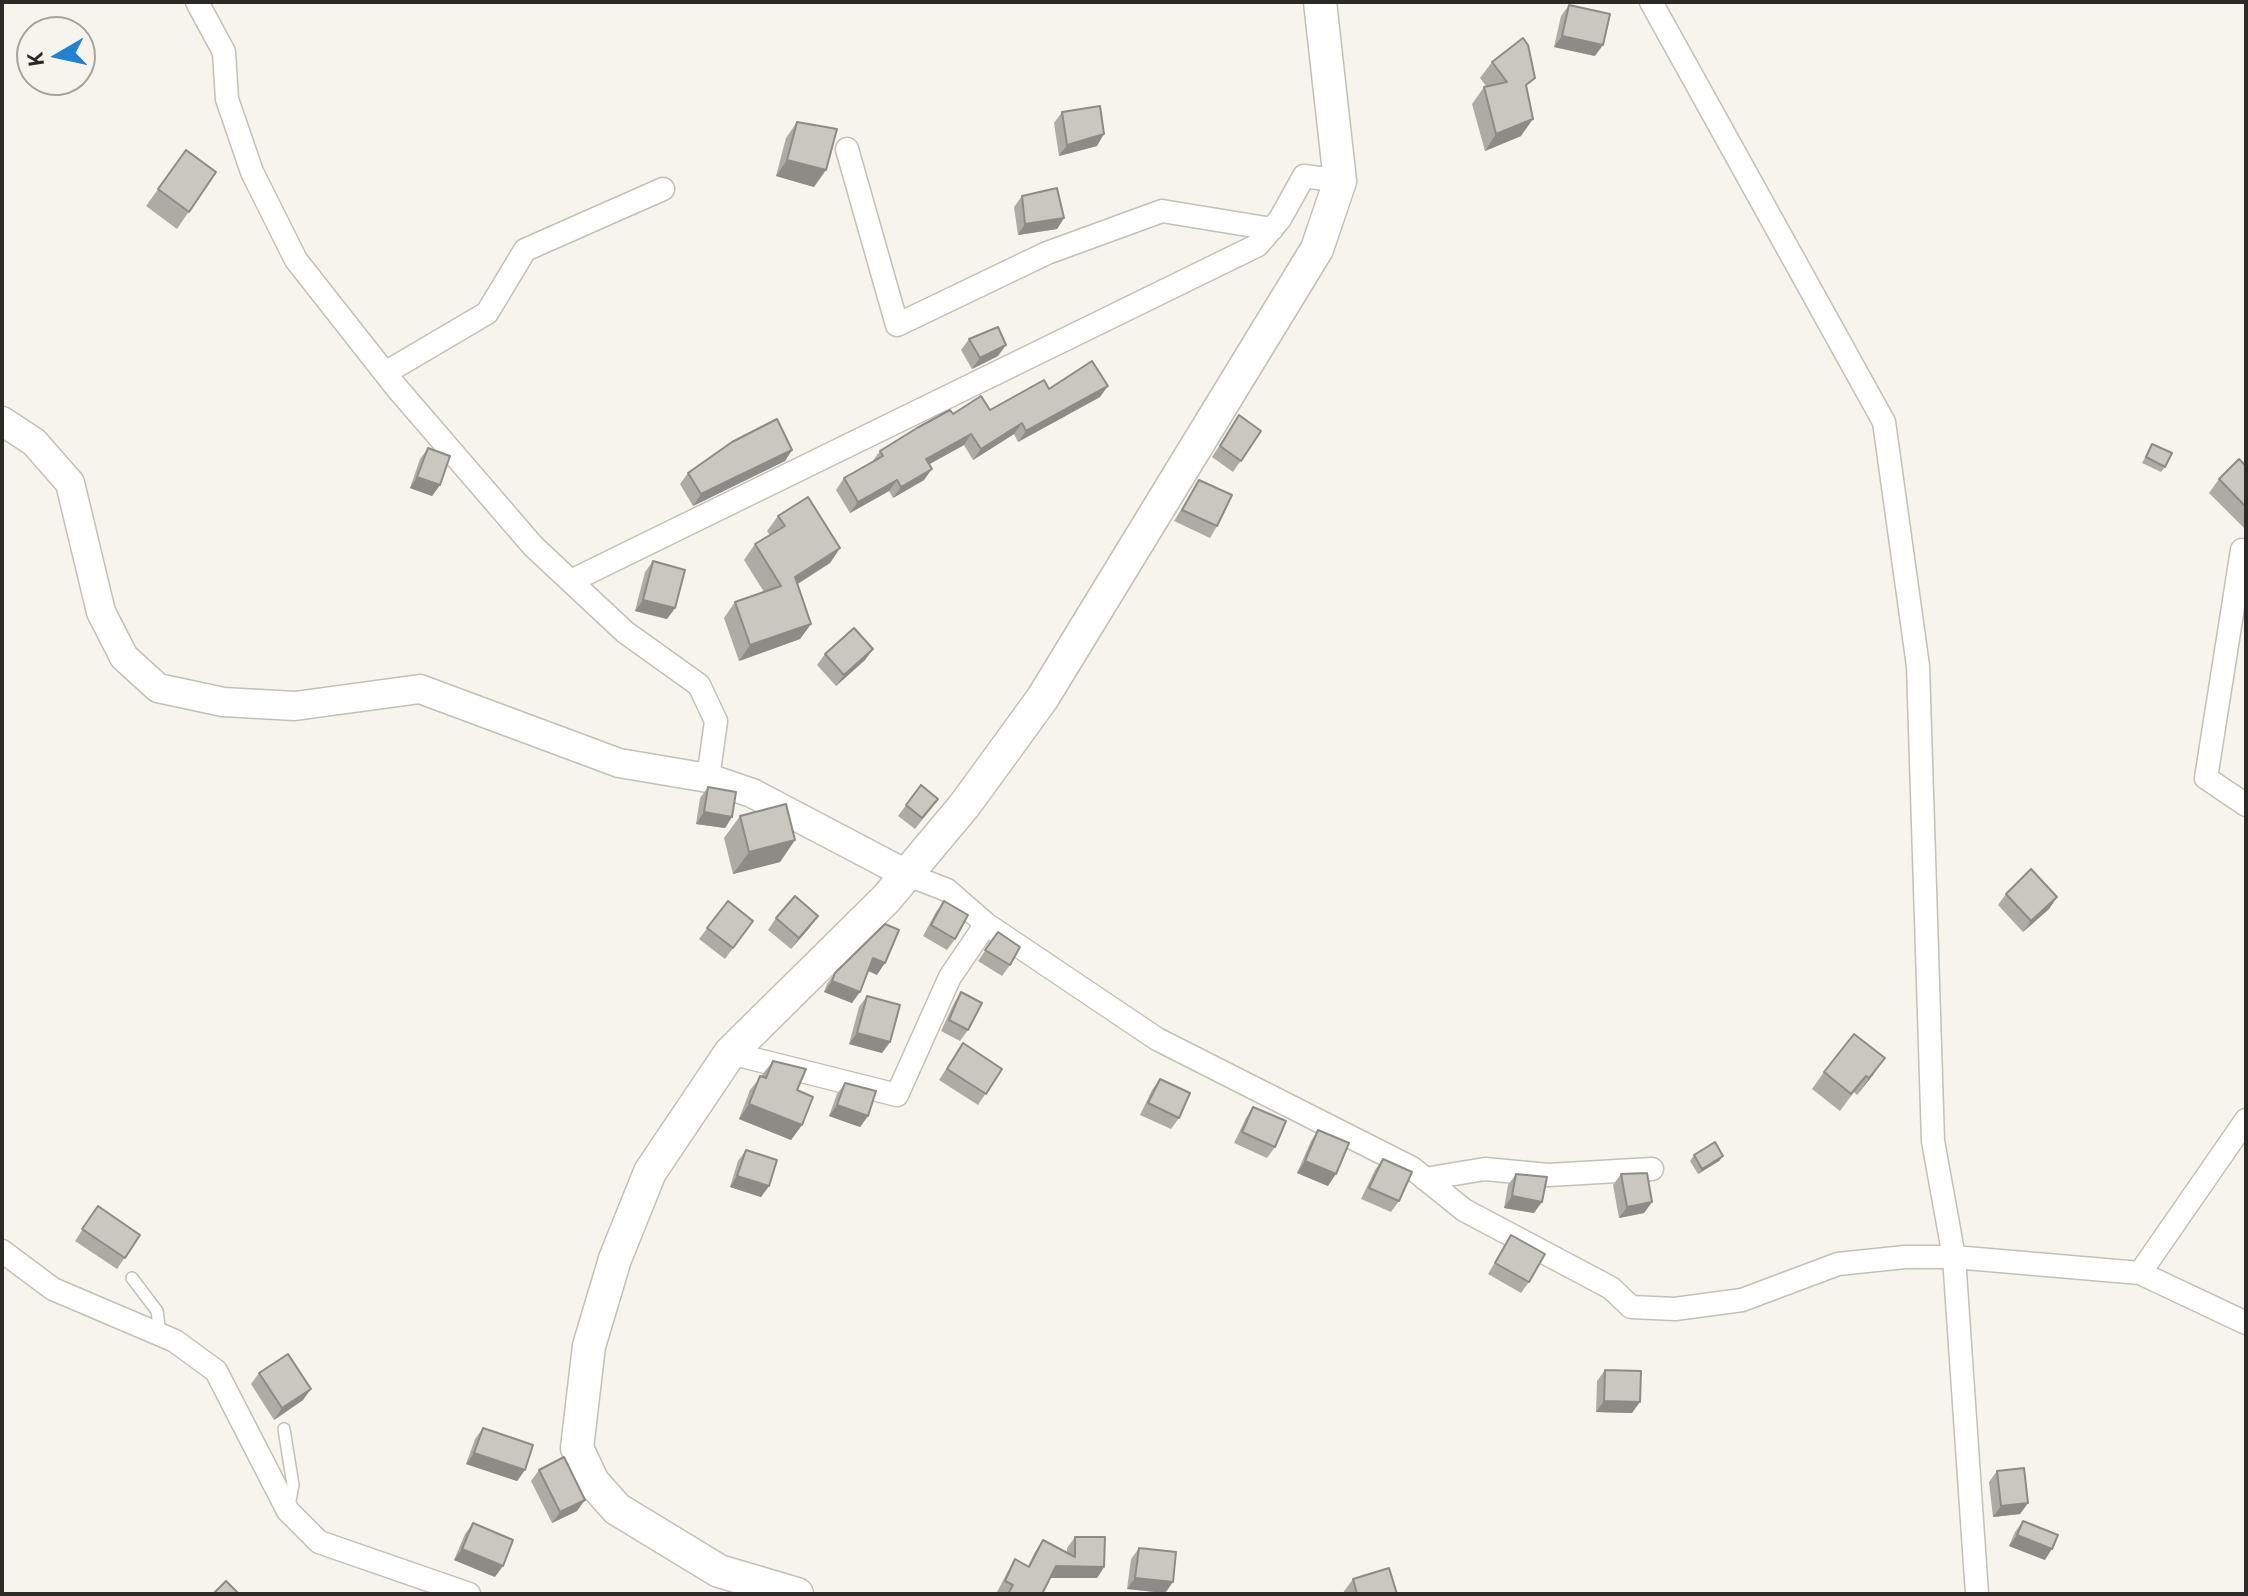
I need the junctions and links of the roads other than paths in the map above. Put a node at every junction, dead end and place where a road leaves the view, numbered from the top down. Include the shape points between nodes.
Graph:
1 (197, 2) edge
2 (1320, 2) edge
3 (1651, 2) edge
4 (847, 149) dead end
5 (1340, 181) junction
6 (663, 189) dead end
7 (1272, 229) junction
8 (385, 373) junction
9 (2, 421) edge
10 (2242, 550) dead end
11 (571, 581) junction
12 (708, 778) junction
13 (2246, 805) edge
14 (906, 874) junction
15 (986, 924) junction
16 (730, 1053) junction
17 (2246, 1120) edge
18 (1652, 1169) dead end
19 (1425, 1179) junction
20 (2, 1251) edge
21 (1954, 1257) junction
22 (2140, 1273) junction
23 (132, 1278) dead end
24 (2246, 1323) edge
25 (160, 1334) junction
26 (284, 1429) dead end
27 (288, 1511) junction
28 (469, 1594) edge
29 (797, 1594) edge
30 (1977, 1594) edge

1 - 8 street via 224,52 227,99 252,172 290,247
2 - 5 main road
3 - 21 street via 1884,422 1918,666 1933,1141
4 - 7 street via 897,325 1047,253 1162,211
5 - 7 street via 1304,176
5 - 14 main road via 1317,249 1042,699 964,806
6 - 8 street via 525,250 487,313
7 - 11 street via 1245,252
8 - 11 street via 533,546
9 - 12 street via 34,442 70,483 101,612 124,657 158,688 223,702 295,706 420,689 619,763
10 - 13 street via 2206,778
11 - 12 street via 625,632 699,685 716,721
12 - 14 street via 752,793
14 - 15 street via 947,890
14 - 16 main road
15 - 16 street via 950,977 897,1095
15 - 19 street via 1157,1039
16 - 29 main road via 650,1172 615,1259 589,1346 577,1448 593,1482 617,1509 719,1571
17 - 22 street
18 - 19 street via 1573,1175 1485,1169
19 - 21 street via 1464,1210 1611,1288 1631,1307 1675,1309 1742,1300 1838,1264
20 - 25 street via 53,1289
21 - 22 street
21 - 30 street
22 - 24 street
23 - 25 lane via 157,1311
25 - 27 street via 216,1371
26 - 27 lane via 293,1485
27 - 28 street via 319,1542

